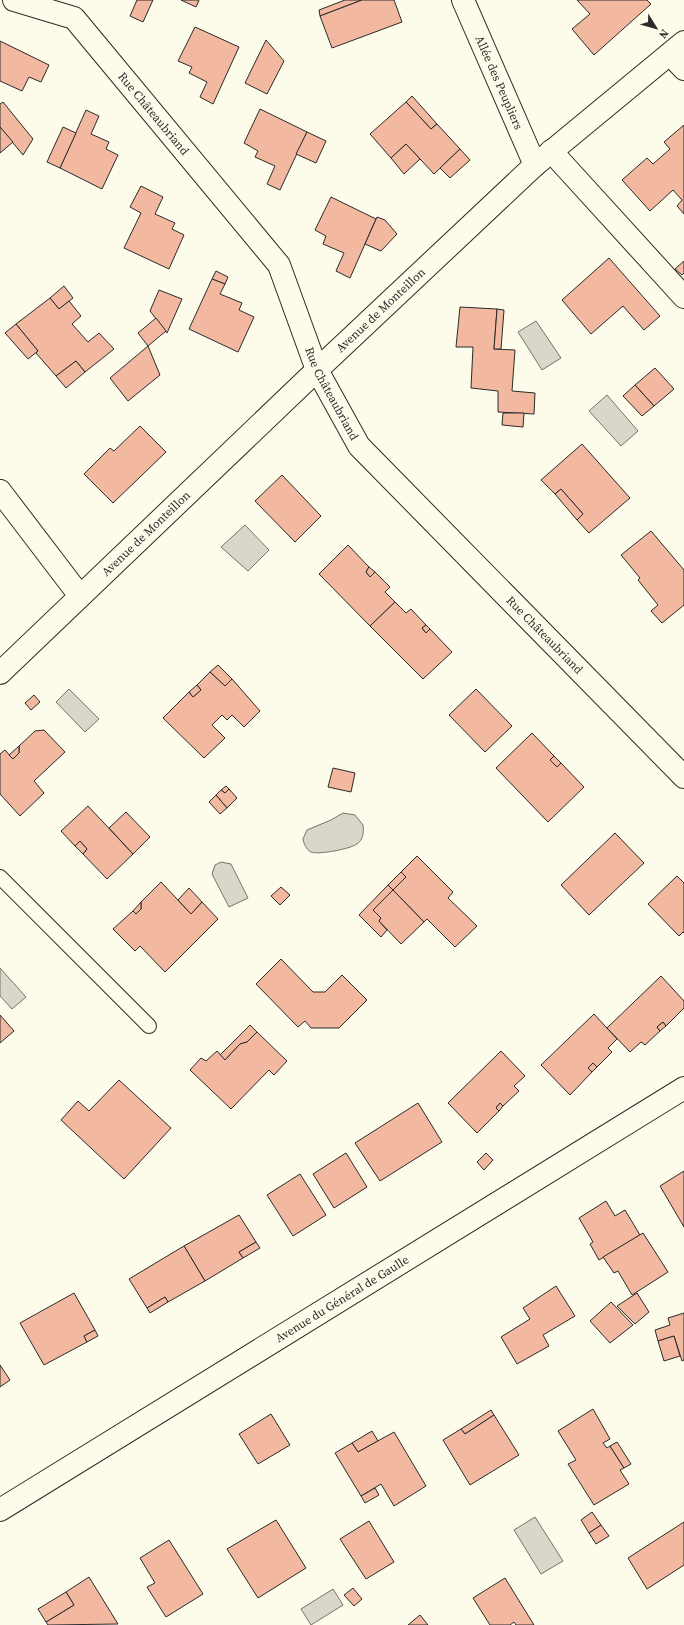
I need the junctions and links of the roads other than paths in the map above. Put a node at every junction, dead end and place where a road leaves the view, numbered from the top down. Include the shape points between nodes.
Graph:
1 (14, 0) edge
2 (463, 0) edge
3 (679, 55) edge
4 (543, 158) junction
5 (684, 297) edge
6 (317, 370) junction
7 (0, 491) edge
8 (80, 596) junction
9 (0, 673) edge
10 (681, 768) edge
11 (0, 877) edge
12 (149, 1026) dead end
13 (684, 1088) edge
14 (0, 1510) edge

1 - 6 street, Rue Châteaubriand via 74,18 279,265
2 - 4 street, Allée des Peupliers
3 - 4 street, Avenue de Monteillon
4 - 5 street, Allée des Peupliers
4 - 6 street, Avenue de Monteillon
6 - 8 street, Avenue de Monteillon
6 - 10 street, Rue Châteaubriand via 359,446
7 - 8 street
8 - 9 street, Avenue de Monteillon
11 - 12 lane
13 - 14 street, Avenue du Général de Gaulle

